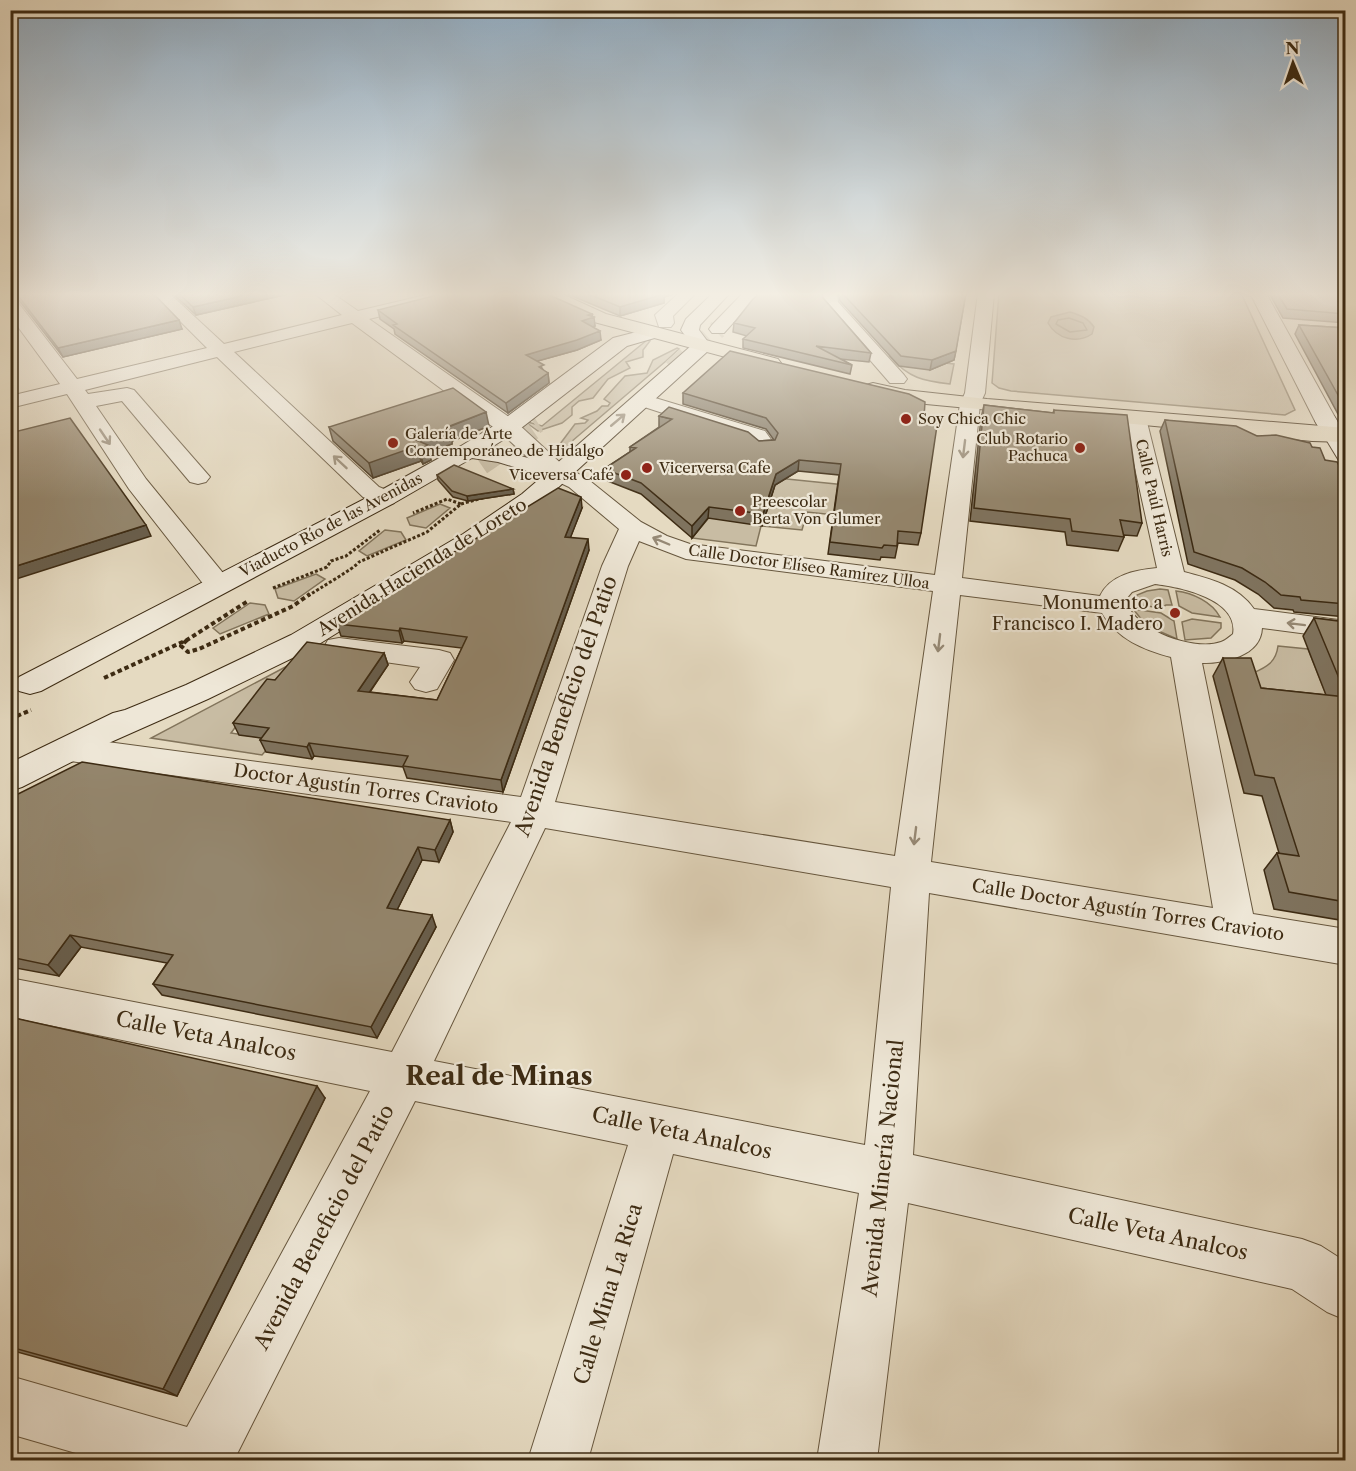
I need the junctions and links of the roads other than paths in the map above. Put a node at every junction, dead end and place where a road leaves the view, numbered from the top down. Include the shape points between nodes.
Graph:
1 (52, 362) edge
2 (187, 362) edge
3 (233, 362) edge
4 (417, 362) edge
5 (594, 362) edge
6 (615, 362) edge
7 (675, 362) tunnel mouth
8 (882, 362) edge
9 (977, 362) edge
10 (1298, 362) edge
11 (897, 379) junction
12 (77, 395) junction
13 (972, 398) junction
14 (642, 400) junction
15 (10, 402) edge
16 (1135, 418) junction
17 (538, 423) tunnel mouth
18 (508, 427) junction
19 (1338, 428) edge
20 (764, 445) edge
21 (1346, 454) edge
22 (475, 457) junction
23 (171, 477) junction
24 (546, 477) junction
25 (386, 498) junction
26 (632, 527) junction
27 (1172, 577) junction
28 (218, 584) junction
29 (946, 586) junction
30 (1113, 606) junction
31 (1246, 618) junction
32 (1346, 630) edge
33 (301, 642) junction
34 (1185, 651) junction
35 (426, 682) dead end
36 (20, 688) edge
37 (104, 732) junction
38 (70, 749) junction
39 (10, 778) edge
40 (534, 812) junction
41 (911, 875) junction
42 (1236, 927) junction
43 (1346, 947) edge
44 (10, 997) edge
45 (404, 1075) junction
46 (657, 1128) junction
47 (887, 1174) junction
48 (1346, 1293) edge
49 (10, 1405) edge
50 (200, 1461) edge
51 (558, 1461) edge
52 (847, 1461) edge

1 - 12 street
2 - 12 street
25 -> 3 street via 372,492
4 - 18 street, Calle Doctor Elíseo Ramírez Ulloa
5 - 18 street, Viaducto Río de las Avenidas
6 - 17 street
7 - 14 street, Avenida Hacienda de Loreto
8 - 11 street
9 - 13 street, Avenida Minería Nacional
10 - 19 street
11 - 13 main road
11 - 13 main road via 860,378 905,396
12 - 15 street
12 -> 23 street
12 - 23 street via 127,394
13 - 16 main road
13 - 19 main road
13 -> 29 street, Avenida Minería Nacional
14 - 20 street via 757,436
24 -> 14 street, Avenida Hacienda de Loreto
16 - 19 main road via 1300,433
16 - 27 street, Calle Paúl Harris
18 - 22 street, Viaducto Río de las Avenidas
18 - 24 street, Calle Doctor Elíseo Ramírez Ulloa
19 - 21 street
22 - 24 street via 501,456
22 - 25 street, Viaducto Río de las Avenidas
22 - 36 street, Viaducto Río de las Avenidas via 376,521 238,593
23 - 28 street
24 - 26 street, Calle Doctor Elíseo Ramírez Ulloa via 577,482
24 - 33 street, Avenida Hacienda de Loreto via 531,499 472,539
24 - 37 street
25 - 28 street, Viaducto Río de las Avenidas
29 -> 26 street, Calle Doctor Elíseo Ramírez Ulloa via 686,551
26 - 40 street, Avenida Beneficio del Patio via 615,566
27 - 30 street via 1126,582 1117,588
27 - 31 street via 1225,596
28 - 36 street, Viaducto Río de las Avenidas
29 - 30 street, Calle Doctor Elíseo Ramírez Ulloa
29 -> 41 street, Avenida Minería Nacional
30 - 34 street via 1130,628 1164,646
32 -> 31 street
31 - 34 street via 1249,629 1237,646 1223,652
33 - 35 street via 439,660
33 - 37 street, Avenida Hacienda de Loreto
34 - 42 street
37 - 38 street
38 - 39 street
38 - 40 street, Doctor Agustín Torres Cravioto
40 - 41 street, Doctor Agustín Torres Cravioto
40 - 45 street, Avenida Beneficio del Patio
41 - 42 street, Calle Doctor Agustín Torres Cravioto
41 - 47 street, Avenida Minería Nacional
42 - 43 street, Calle Doctor Agustín Torres Cravioto
44 - 45 street, Calle Veta Analcos
45 - 46 street, Calle Veta Analcos
45 - 50 street, Avenida Beneficio del Patio
46 - 47 street, Calle Veta Analcos
46 - 51 street, Calle Mina La Rica
47 - 48 street, Calle Veta Analcos via 1302,1265
47 - 52 street, Avenida Minería Nacional
49 - 50 street

